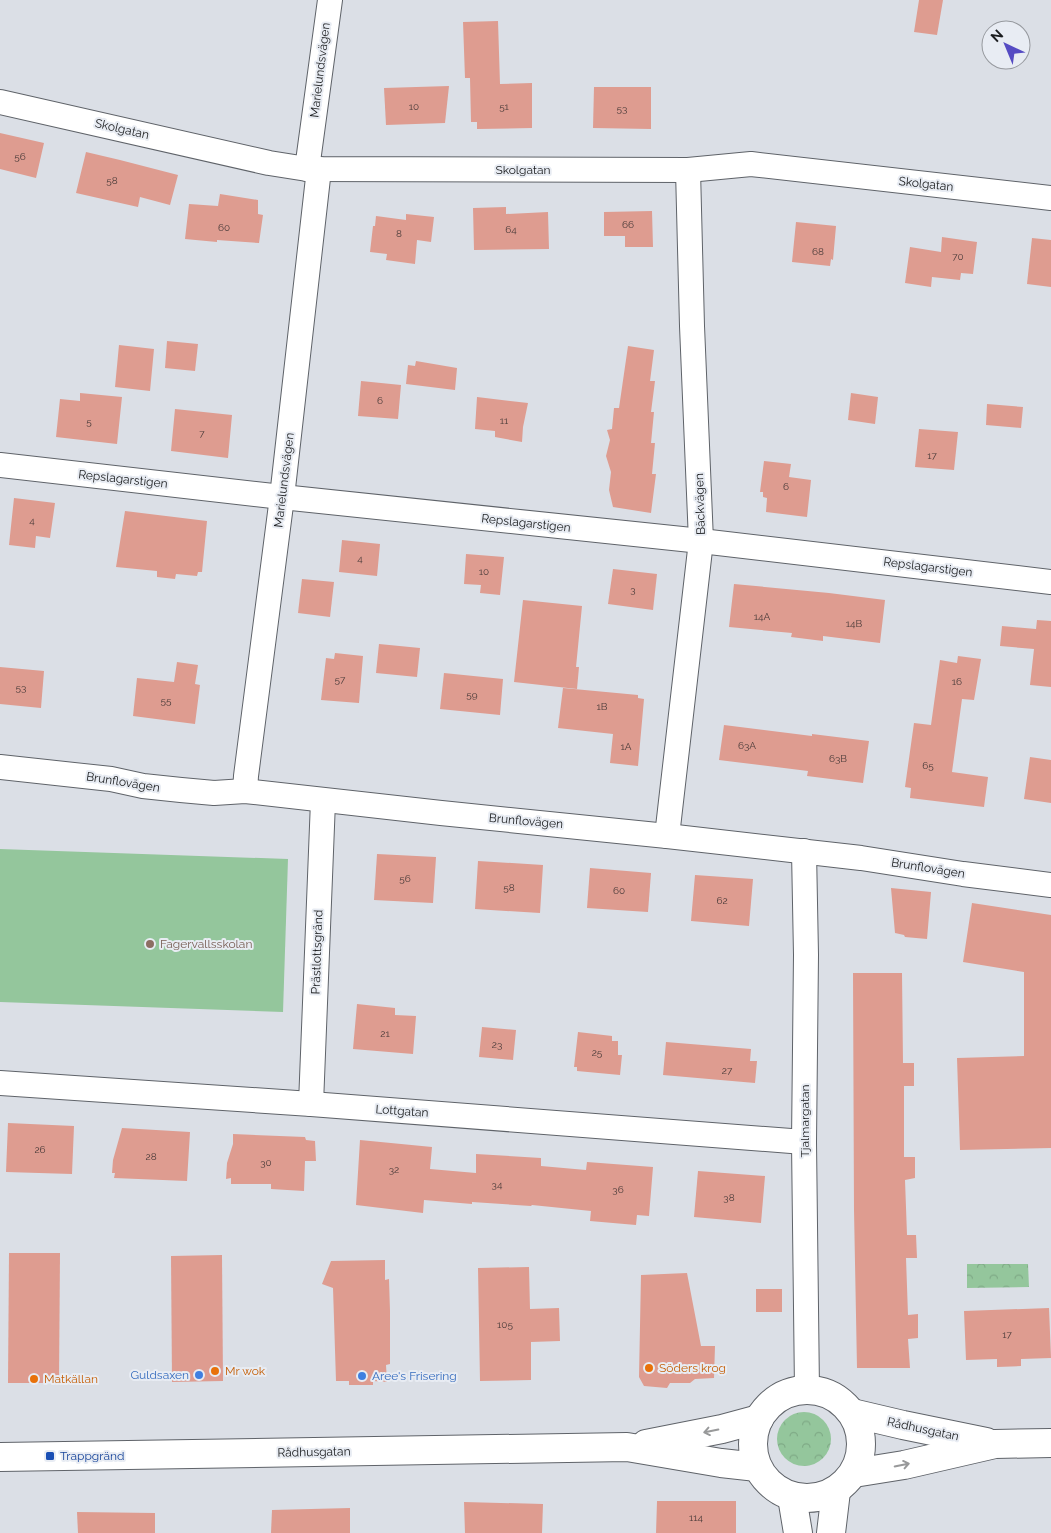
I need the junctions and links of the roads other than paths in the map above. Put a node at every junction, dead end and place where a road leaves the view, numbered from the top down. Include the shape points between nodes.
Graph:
1 (330, 0) edge
2 (0, 102) edge
3 (313, 169) junction
4 (688, 170) junction
5 (1051, 198) edge
6 (0, 465) edge
7 (282, 497) junction
8 (702, 541) junction
9 (1051, 582) edge
10 (0, 767) edge
11 (245, 791) junction
12 (324, 801) junction
13 (667, 836) junction
14 (804, 851) junction
15 (1051, 885) edge
16 (0, 1083) edge
17 (311, 1104) junction
18 (804, 1142) junction
19 (807, 1390) junction
20 (852, 1412) junction
21 (758, 1419) junction
22 (1051, 1443) edge
23 (995, 1444) junction
24 (627, 1447) junction
25 (0, 1457) edge
26 (757, 1467) junction
27 (845, 1482) junction
28 (792, 1497) junction
29 (798, 1533) edge
30 (831, 1533) edge

1 - 3 street, Marielundsvägen
2 - 3 street, Skolgatan via 251,159
3 - 4 street, Skolgatan
3 - 7 street, Marielundsvägen
4 - 5 street, Skolgatan via 751,164
4 - 8 street, Bäckvägen
6 - 7 street, Repslagarstigen
7 - 8 street, Repslagarstigen
7 - 11 street, Marielundsvägen
8 - 9 street, Repslagarstigen
8 - 13 street, Bäckvägen
10 - 11 street, Brunflovägen via 181,790
11 - 12 street, Brunflovägen
12 - 13 street, Brunflovägen
12 - 17 street, Prästlottsgränd
13 - 14 street, Brunflovägen
14 - 15 street, Brunflovägen
14 - 18 street, Tjalmargatan
16 - 17 street, Lottgatan
17 - 18 street, Lottgatan
18 - 19 street, Tjalmargatan
19 - 20 main road via 822,1391 839,1399
19 - 21 main road via 785,1394 770,1404
20 - 23 main road, Rådhusgatan
20 - 27 main road via 860,1427 862,1442 860,1458
21 -> 24 main road, Rådhusgatan
21 - 26 main road via 753,1435
22 - 23 main road, Rådhusgatan
27 -> 23 main road, Rådhusgatan
24 - 25 main road, Rådhusgatan
24 - 26 main road, Rådhusgatan
26 - 28 main road via 766,1480
27 - 28 main road via 822,1497
27 - 30 main road
28 - 29 main road

